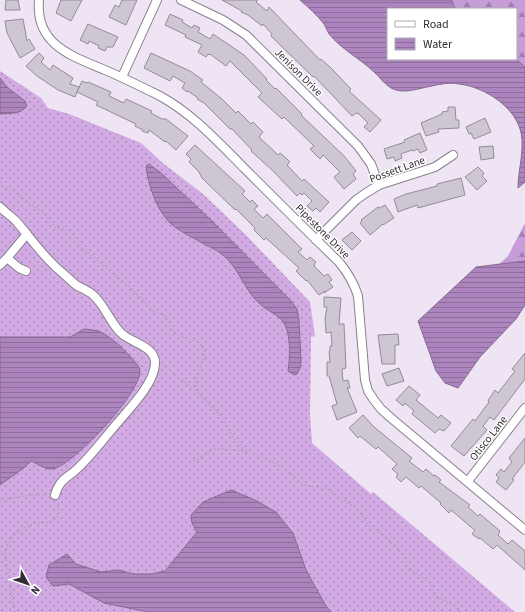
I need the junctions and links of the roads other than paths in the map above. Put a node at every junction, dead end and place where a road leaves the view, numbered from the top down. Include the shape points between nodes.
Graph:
1 (39, 0) edge
2 (157, 0) edge
3 (181, 0) edge
4 (122, 77) junction
5 (453, 155) dead end
6 (379, 185) junction
7 (0, 207) edge
8 (27, 234) junction
9 (316, 240) junction
10 (7, 258) junction
11 (0, 265) edge
12 (26, 271) dead end
13 (525, 408) edge
14 (468, 481) junction
15 (55, 495) road end
16 (525, 530) edge

1 - 4 street, Pipestone Drive via 41,23 54,44 68,54
2 - 4 street
3 - 6 street, Jenison Drive via 223,20 250,39 358,146 371,164
4 - 9 street, Pipestone Drive via 192,117
5 - 6 street, Possett Lane via 435,167
6 - 9 street, Possett Lane via 356,200
7 - 8 street
8 - 10 street
8 - 15 street via 43,255 102,305 122,334 147,349 155,364 149,382 133,404 78,469 63,480
9 - 14 street, Pipestone Drive via 339,262 354,284 358,296 363,370 368,391 391,418
10 - 11 street
10 - 12 street
13 - 14 street, Otisco Lane
14 - 16 street, Pipestone Drive

